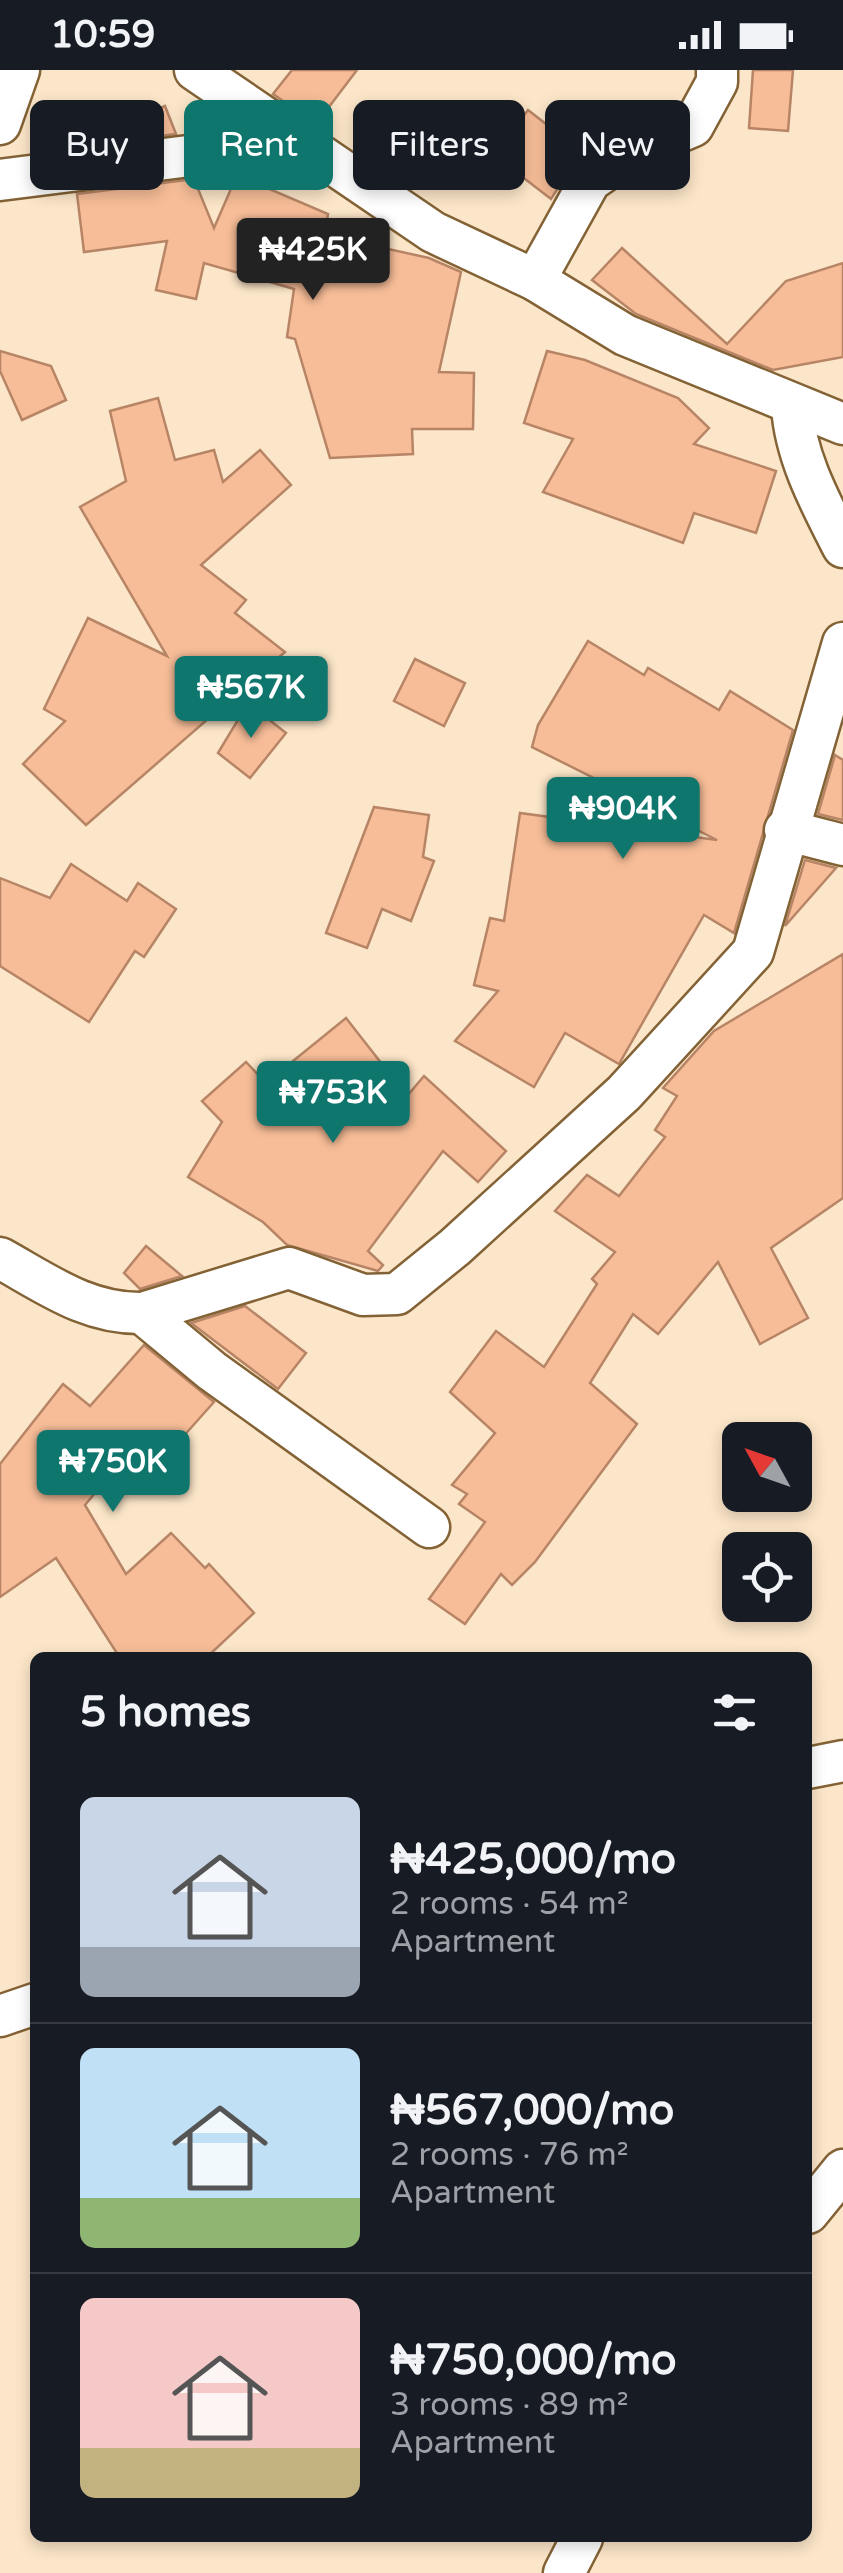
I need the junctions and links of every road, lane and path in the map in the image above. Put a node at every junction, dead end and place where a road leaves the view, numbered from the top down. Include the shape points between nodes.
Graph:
1 (19, 70) edge
2 (195, 70) edge
3 (717, 70) edge
4 (238, 100) edge
5 (0, 124) edge
6 (184, 157) edge
7 (333, 165) edge
8 (0, 180) edge
9 (534, 280) junction
10 (792, 406) junction
11 (843, 424) edge
12 (843, 547) edge
13 (843, 644) edge
14 (785, 830) junction
15 (843, 845) edge
16 (0, 1258) edge
17 (142, 1313) junction
18 (429, 1527) dead end
19 (843, 1762) edge
20 (812, 1767) edge
21 (30, 2006) edge
22 (0, 2016) edge
23 (843, 2170) edge
24 (812, 2208) edge
25 (580, 2542) edge
26 (564, 2573) edge

1 - 5 street
2 - 4 street
3 - 9 street via 693,126 632,152 590,182
6 - 8 street
7 - 9 street via 433,232
9 - 10 street via 625,334
10 - 11 street
10 - 12 street via 816,495
13 - 14 street
14 - 15 street
14 - 17 street via 753,952 624,1093 456,1248 396,1294 363,1295 290,1268
16 - 17 street via 85,1306
17 - 18 street
19 - 20 street
21 - 22 street
23 - 24 street
25 - 26 street

